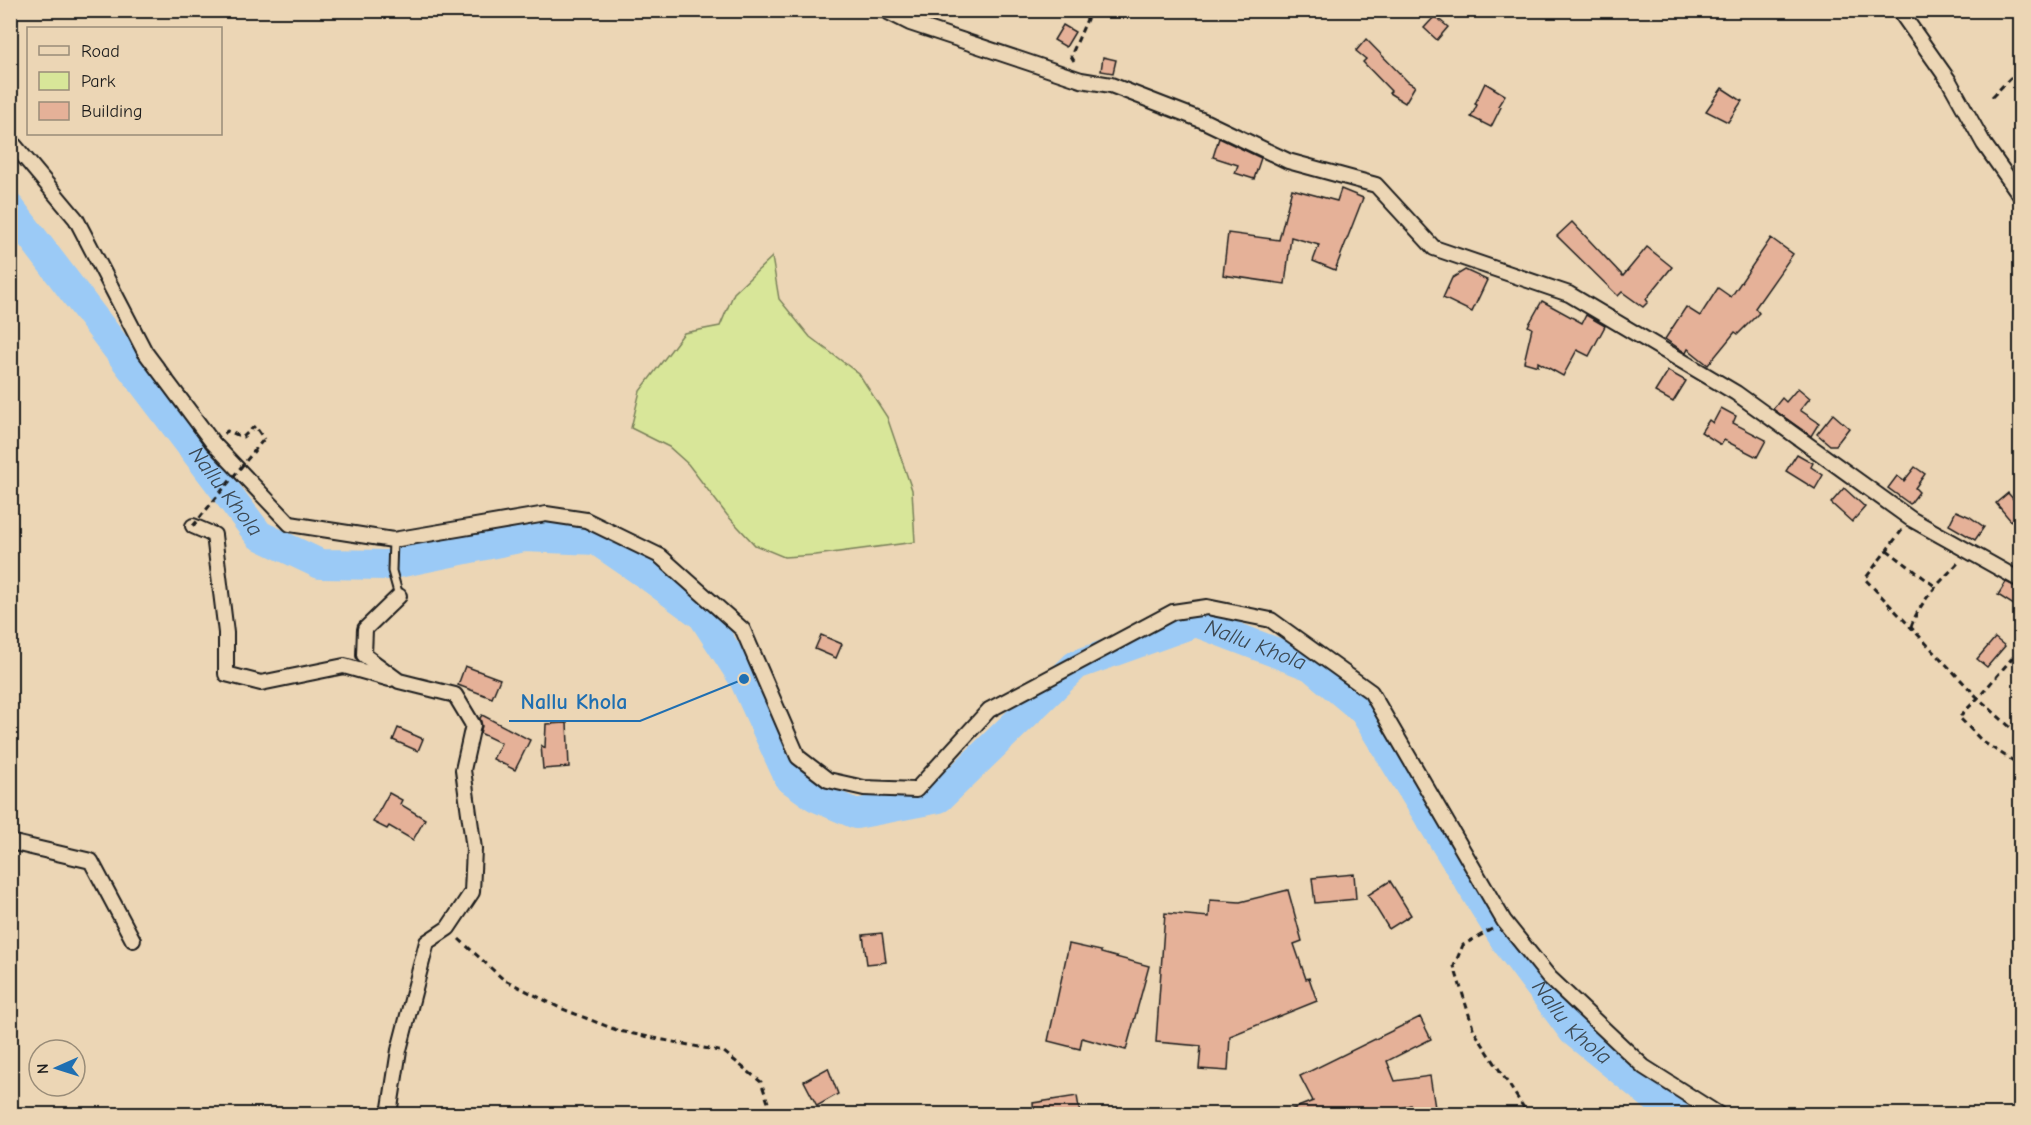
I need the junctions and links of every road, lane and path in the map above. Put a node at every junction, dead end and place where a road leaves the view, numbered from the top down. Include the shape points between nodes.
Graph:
1 (884, 10) edge
2 (1091, 10) edge
3 (1899, 10) edge
4 (2020, 68) edge
5 (1081, 80) junction
6 (1992, 97) dead end
7 (10, 140) edge
8 (2020, 195) edge
9 (213, 443) junction
10 (1911, 519) junction
11 (193, 526) joint
12 (393, 540) junction
13 (1961, 547) junction
14 (1887, 550) junction
15 (2020, 580) edge
16 (1936, 587) junction
17 (399, 596) joint
18 (1911, 627) junction
19 (2020, 649) edge
20 (399, 681) junction
21 (1978, 698) junction
22 (2020, 736) edge
23 (2020, 765) edge
24 (10, 842) edge
25 (1504, 921) junction
26 (448, 928) junction
27 (133, 940) dead end
28 (389, 1114) edge
29 (772, 1114) edge
30 (1528, 1114) edge
31 (1718, 1114) edge

1 - 5 street via 910,23
2 - 5 path via 1071,56
3 - 8 street
4 - 6 path
5 - 10 street via 1111,85 1204,121 1288,161 1376,185 1434,248 1569,294 1736,393
7 - 9 street via 76,219 145,352
9 - 11 path, bridge via 227,431 243,437 255,426 264,440
9 - 12 street via 290,524
10 - 13 street
10 - 14 path
11 - 20 street via 214,535 226,633 226,674 261,683 344,666
12 - 17 lane via 392,571
12 - 25 street via 546,514 586,520 660,556 742,630 798,757 828,780 864,788 916,790 989,710 1173,612 1207,607 1271,620 1371,692
13 - 15 street
13 - 16 path via 1960,561
14 - 16 path
14 - 18 path via 1866,579
16 - 18 path
17 - 20 street via 364,630 364,655
18 - 21 path
19 - 21 path
20 - 26 street via 455,695 473,725 463,770 474,849 472,892
21 - 22 path
21 - 23 path via 1959,717 1983,742
24 - 27 street via 91,861
25 - 30 path via 1463,945 1454,966 1474,1031
25 - 31 street via 1550,977 1644,1067
26 - 28 street via 427,942 399,1050
26 - 29 path via 503,979 560,1008 619,1031 724,1052 761,1082

